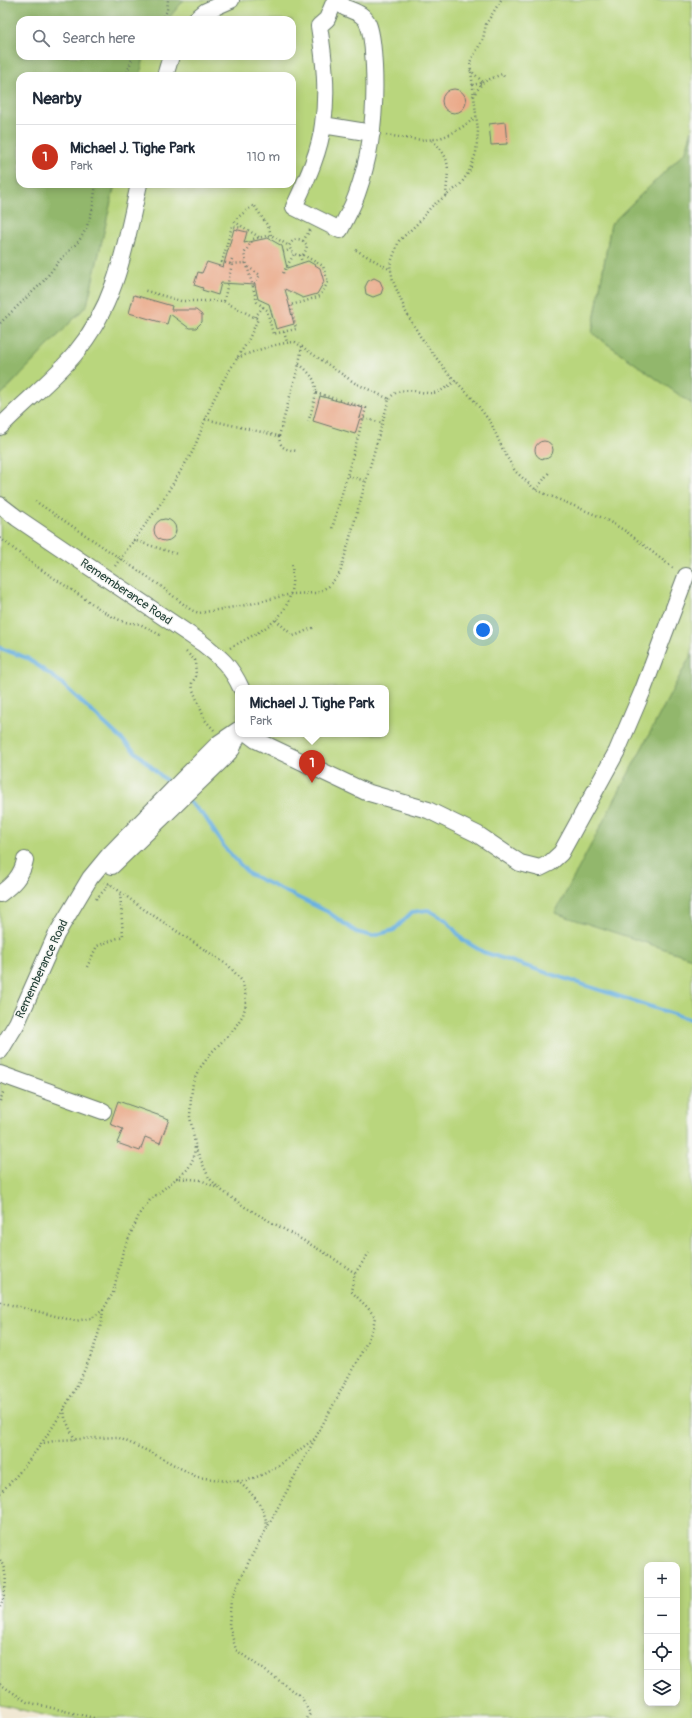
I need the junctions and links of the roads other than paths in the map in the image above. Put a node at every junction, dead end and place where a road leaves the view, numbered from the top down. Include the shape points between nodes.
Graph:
1 (231, 0) edge
2 (336, 0) edge
3 (200, 16) edge
4 (170, 60) edge
5 (166, 72) edge
6 (323, 125) junction
7 (372, 133) junction
8 (138, 188) edge
9 (0, 427) edge
10 (0, 505) edge
11 (686, 576) road end
12 (239, 685) edge
13 (235, 732) edge
14 (237, 737) edge
15 (252, 737) edge
16 (186, 785) junction
17 (170, 801) junction
18 (25, 860) dead end
19 (0, 894) edge
20 (72, 907) junction
21 (0, 1051) edge
22 (0, 1074) edge
23 (103, 1111) dead end

1 - 3 street
2 - 6 street via 327,19 319,26 326,98
2 - 7 street via 364,18 368,24 375,92
4 - 5 street
6 - 7 street
6 - 7 street via 314,160 294,207 340,230 357,195
8 - 9 street via 120,268 98,320 64,366
10 - 12 street, Rememberance Road via 202,643 231,669
11 - 15 street via 643,690 617,750 561,853 540,868 520,863 476,834 428,810 366,792
13 - 16 street, Rememberance Road via 224,740
14 - 16 street, Rememberance Road via 232,749
16 - 17 street, Rememberance Road
17 - 20 street, Rememberance Road
17 - 20 street, Rememberance Road via 109,855 90,878
18 - 19 street via 23,871 15,882
20 - 21 street, Rememberance Road via 56,935 17,1023
22 - 23 street

